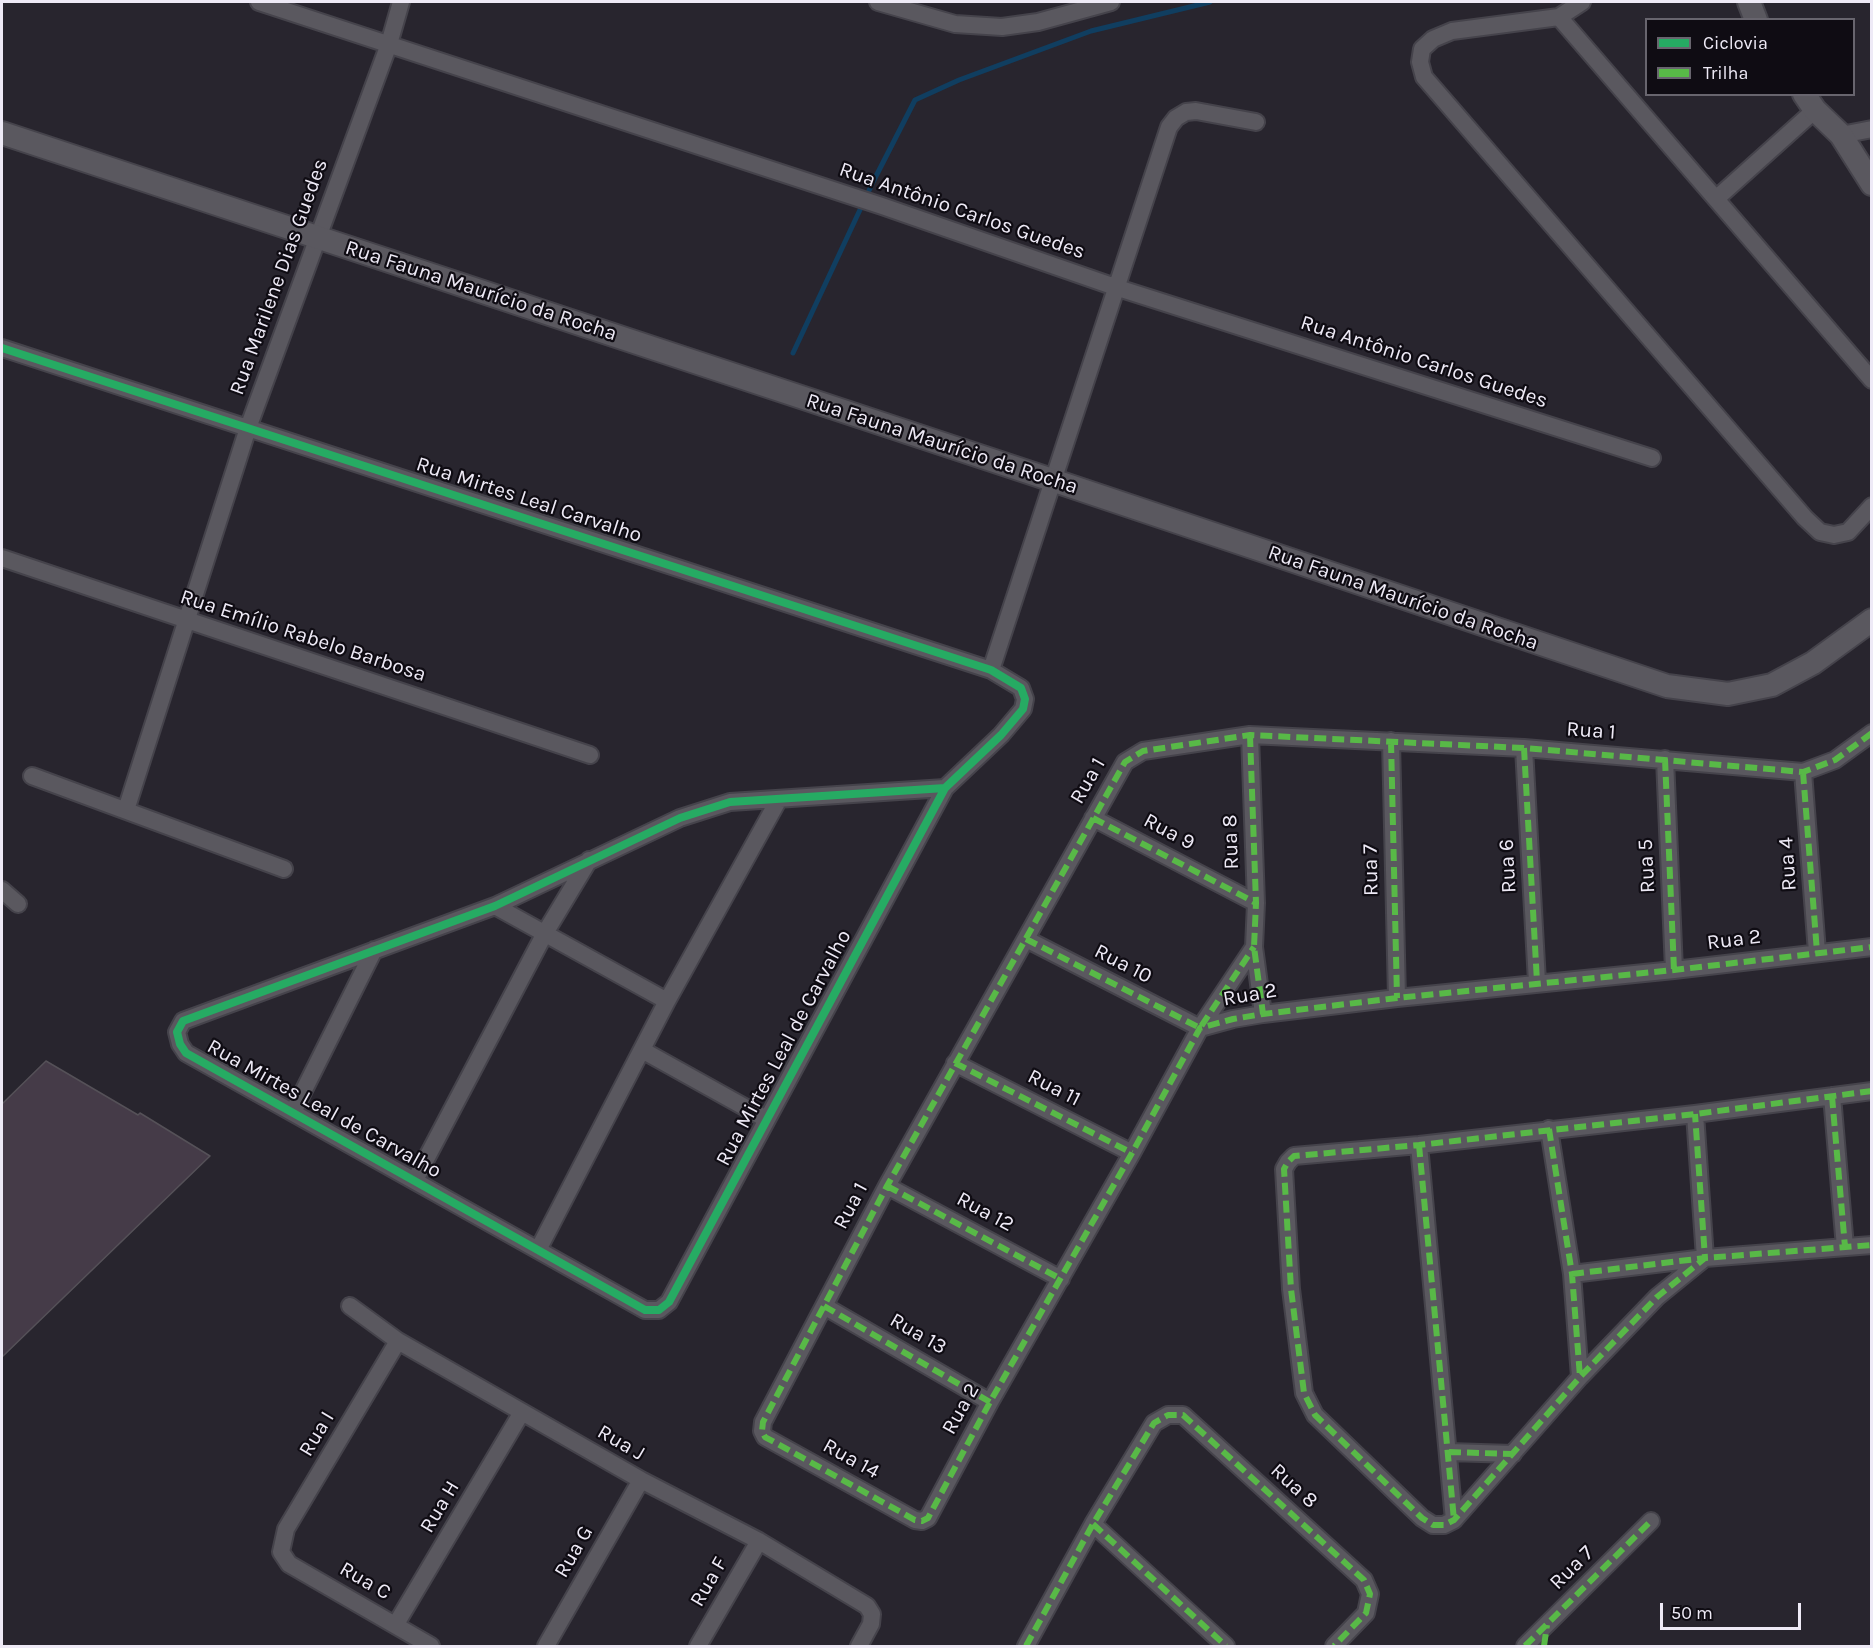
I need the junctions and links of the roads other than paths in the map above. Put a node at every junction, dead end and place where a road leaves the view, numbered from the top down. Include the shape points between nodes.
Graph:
1 (260, 2) edge
2 (401, 2) edge
3 (878, 2) edge
4 (1111, 2) edge
5 (1582, 2) edge
6 (1749, 2) edge
7 (1558, 17) junction
8 (1755, 18) edge
9 (389, 44) junction
10 (1809, 102) edge
11 (1256, 122) dead end
12 (1872, 129) edge
13 (2, 133) edge
14 (1840, 135) junction
15 (1872, 184) edge
16 (1717, 198) junction
17 (318, 236) junction
18 (1118, 288) junction
19 (2, 348) edge
20 (1872, 380) edge
21 (248, 428) junction
22 (1652, 458) dead end
23 (1052, 480) junction
24 (1872, 506) edge
25 (2, 558) edge
26 (1872, 620) edge
27 (186, 621) junction
28 (991, 670) junction
29 (1023, 709) joint
30 (1872, 733) edge
31 (1250, 735) junction
32 (1390, 741) junction
33 (1524, 748) junction
34 (590, 755) dead end
35 (1665, 759) junction
36 (1803, 772) junction
37 (32, 776) dead end
38 (945, 788) junction
39 (778, 799) junction
40 (126, 810) junction
41 (1093, 818) junction
42 (589, 860) junction
43 (284, 869) dead end
44 (2, 890) edge
45 (1256, 903) junction
46 (18, 904) dead end
47 (495, 906) junction
48 (545, 933) junction
49 (1026, 939) junction
50 (1872, 946) edge
51 (1254, 947) junction
52 (374, 950) junction
53 (1817, 952) junction
54 (1674, 970) junction
55 (1537, 982) junction
56 (1397, 998) junction
57 (667, 1001) junction
58 (1263, 1014) junction
59 (1200, 1028) junction
60 (642, 1050) junction
61 (955, 1063) junction
62 (1872, 1091) edge
63 (1832, 1096) junction
64 (293, 1112) junction
65 (1695, 1114) junction
66 (766, 1119) junction
67 (1549, 1129) junction
68 (1419, 1145) junction
69 (1132, 1153) junction
70 (415, 1180) junction
71 (887, 1186) junction
72 (1872, 1245) edge
73 (1845, 1247) junction
74 (538, 1250) junction
75 (1705, 1258) junction
76 (1572, 1274) junction
77 (1061, 1279) junction
78 (350, 1306) dead end
79 (824, 1306) junction
80 (398, 1341) junction
81 (1580, 1377) junction
82 (990, 1401) junction
83 (522, 1412) junction
84 (762, 1431) joint
85 (1449, 1452) junction
86 (1513, 1454) junction
87 (641, 1480) junction
88 (1454, 1520) junction
89 (922, 1521) joint
90 (1651, 1521) dead end
91 (1093, 1524) junction
92 (759, 1541) junction
93 (281, 1552) joint
94 (396, 1624) junction
95 (1547, 1625) junction
96 (431, 1647) edge
97 (546, 1647) edge
98 (698, 1647) edge
99 (859, 1647) edge
100 (1026, 1647) edge
101 (1226, 1647) edge
102 (1334, 1647) edge
103 (1526, 1647) edge
104 (1544, 1647) edge

1 - 9 street, Rua Antônio Carlos Guedes
2 - 9 street, Rua Marilene Dias Guedes
3 - 4 street via 955,24 1002,27 1038,22
5 - 7 street
6 - 8 street
7 - 16 street
7 - 24 street via 1452,31 1433,39 1422,49 1424,77 1805,518 1820,532 1834,535 1848,532
9 - 17 street, Rua Marilene Dias Guedes
9 - 18 street, Rua Antônio Carlos Guedes
10 - 14 street
10 - 16 street
11 - 18 street via 1196,111 1176,118 1169,127
12 - 14 street
13 - 17 street, Rua Fauna Maurício da Rocha
14 - 15 street
16 - 20 street
17 - 21 street, Rua Marilene Dias Guedes
17 - 23 street, Rua Fauna Maurício da Rocha
18 - 22 street, Rua Antônio Carlos Guedes
18 - 23 street
19 - 21 street, Rua Mirtes Leal Carvalho
21 - 27 street, Rua Marilene Dias Guedes
21 - 28 street, Rua Mirtes Leal Carvalho
23 - 26 street, Rua Fauna Maurício da Rocha via 1666,686 1728,694 1772,685 1813,663
23 - 28 street
25 - 27 street, Rua Emílio Rabelo Barbosa
27 - 34 street, Rua Emílio Rabelo Barbosa
27 - 40 street, Rua Marilene Dias Guedes
28 - 29 street, Rua Mirtes Leal Carvalho via 1021,688
29 - 38 street, Rua Mirtes Leal de Carvalho
30 - 36 street, Rua 1 via 1835,760
31 - 32 street, Rua 1
31 - 41 street, Rua 1 via 1143,751 1125,762
31 - 45 street, Rua 8
32 - 33 street, Rua 1
32 - 56 street, Rua 7
33 - 35 street, Rua 1
33 - 55 street, Rua 6
35 - 36 street, Rua 1
35 - 54 street, Rua 5
36 - 53 street, Rua 4
37 - 40 street
38 - 39 street, Rua Mirtes Leal de Carvalho
38 - 66 street, Rua Mirtes Leal de Carvalho
39 - 42 street, Rua Mirtes Leal de Carvalho via 730,802 680,818
39 - 57 street
40 - 43 street
41 - 45 street, Rua 9
41 - 49 street, Rua 1
42 - 47 street, Rua Mirtes Leal de Carvalho
42 - 48 street, Rua Mirtes Leal de Carvalho
44 - 46 street
45 - 51 street, Rua 8
47 - 48 street
47 - 52 street, Rua Mirtes Leal de Carvalho
48 - 57 street
48 - 70 street, Rua Mirtes Leal de Carvalho
49 - 59 street, Rua 10
49 - 61 street, Rua 1
50 - 53 street, Rua 2
51 - 58 street, Rua 8
51 - 59 street
52 - 64 street
52 - 64 street, Rua Mirtes Leal de Carvalho via 183,1021 177,1032 186,1053
53 - 54 street, Rua 2
54 - 55 street, Rua 2
55 - 56 street, Rua 2
56 - 58 street, Rua 2
57 - 60 street
58 - 59 street, Rua 2
59 - 69 street, Rua 2
60 - 66 street, Rua Mirtes Leal de Carvalho
60 - 74 street
61 - 69 street, Rua 11
61 - 71 street, Rua 1
62 - 63 street
63 - 65 street
63 - 73 street
64 - 70 street, Rua Mirtes Leal de Carvalho
65 - 67 street
65 - 75 street
66 - 74 street, Rua Mirtes Leal de Carvalho via 669,1302 659,1310 645,1310
67 - 68 street
67 - 76 street
68 - 85 street
68 - 88 street via 1294,1156 1288,1162 1284,1169 1291,1289 1304,1393 1315,1414 1422,1518 1433,1525
69 - 77 street, Rua 2
70 - 74 street, Rua Mirtes Leal de Carvalho
71 - 77 street, Rua 12
71 - 79 street, Rua 1
72 - 73 street
73 - 75 street
75 - 76 street
75 - 81 street via 1657,1297
76 - 81 street
77 - 82 street, Rua 2
78 - 80 street, Rua J
79 - 82 street, Rua 13
79 - 84 street, Rua 1 via 763,1422
80 - 83 street, Rua J
80 - 93 street, Rua I via 286,1529
81 - 86 street
82 - 89 street, Rua 2 via 928,1518
83 - 87 street, Rua J
83 - 94 street, Rua H
84 - 89 street, Rua 14 via 765,1437
85 - 86 street
85 - 88 street
86 - 88 street
87 - 92 street, Rua J
87 - 97 street, Rua G
90 - 95 street, Rua 7
91 - 100 street
91 - 101 street
91 - 102 street, Rua 8 via 1154,1423 1168,1415 1183,1415 1364,1580 1370,1594 1366,1613
92 - 98 street, Rua F
92 - 99 street, Rua J via 867,1606 872,1614 871,1624
93 - 94 street, Rua C via 290,1564
94 - 96 street, Rua C
95 - 103 street, Rua 7
95 - 104 street

